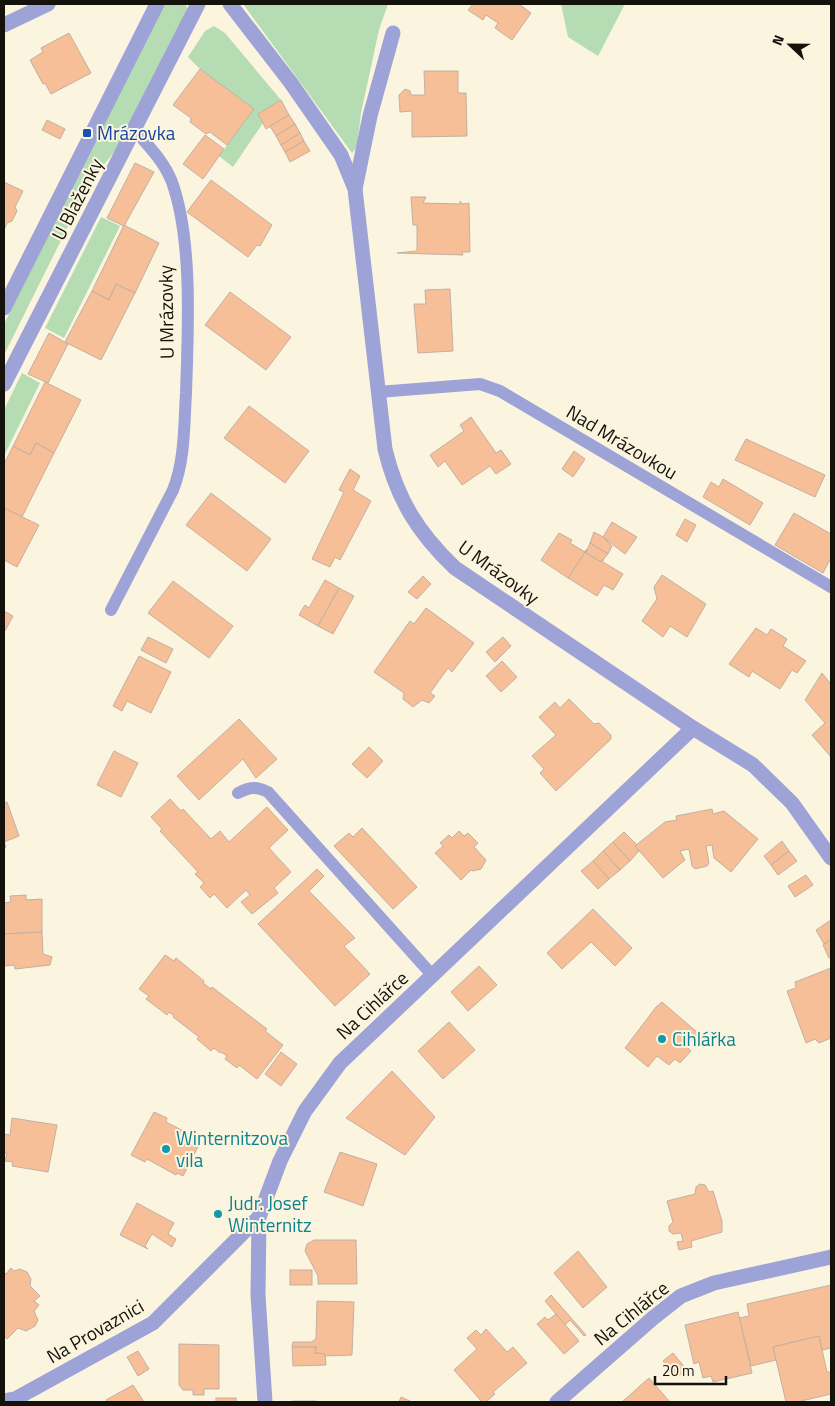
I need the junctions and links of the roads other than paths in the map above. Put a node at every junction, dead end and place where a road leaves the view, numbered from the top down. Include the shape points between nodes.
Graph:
1 (48, 4) edge
2 (157, 4) edge
3 (198, 4) edge
4 (230, 4) edge
5 (4, 25) edge
6 (393, 33) dead end
7 (135, 130) junction
8 (355, 188) junction
9 (4, 308) edge
10 (4, 384) edge
11 (378, 392) junction
12 (831, 587) edge
13 (111, 610) dead end
14 (693, 728) junction
15 (238, 792) dead end
16 (831, 858) edge
17 (433, 976) junction
18 (259, 1217) junction
19 (831, 1257) edge
20 (4, 1401) edge
21 (265, 1402) edge
22 (557, 1402) edge

1 - 5 street
2 - 9 street, U Blaženky
3 - 7 street, U Blaženky
4 - 8 street, U Mrázovky via 341,155
6 - 8 street, U Mrázovky via 370,116
7 - 10 street, U Blaženky
7 - 13 lane, U Mrázovky via 172,181 184,241 187,353 184,421 177,481
8 - 11 street, U Mrázovky
11 - 12 lane, Nad Mrázovkou via 480,384 500,391
11 - 14 street, U Mrázovky via 385,449 393,480 406,509 441,555 455,568
14 - 16 street, U Mrázovky via 752,765 792,803
14 - 17 street, Na Cihlářce
15 - 17 lane via 259,787 268,792
17 - 18 street, Na Cihlářce via 340,1063 322,1086 305,1111 280,1161
18 - 20 street, Na Provaznici via 153,1323
18 - 21 street, Na Cihlářce via 258,1295
19 - 22 street, Na Cihlářce via 714,1283 681,1296

